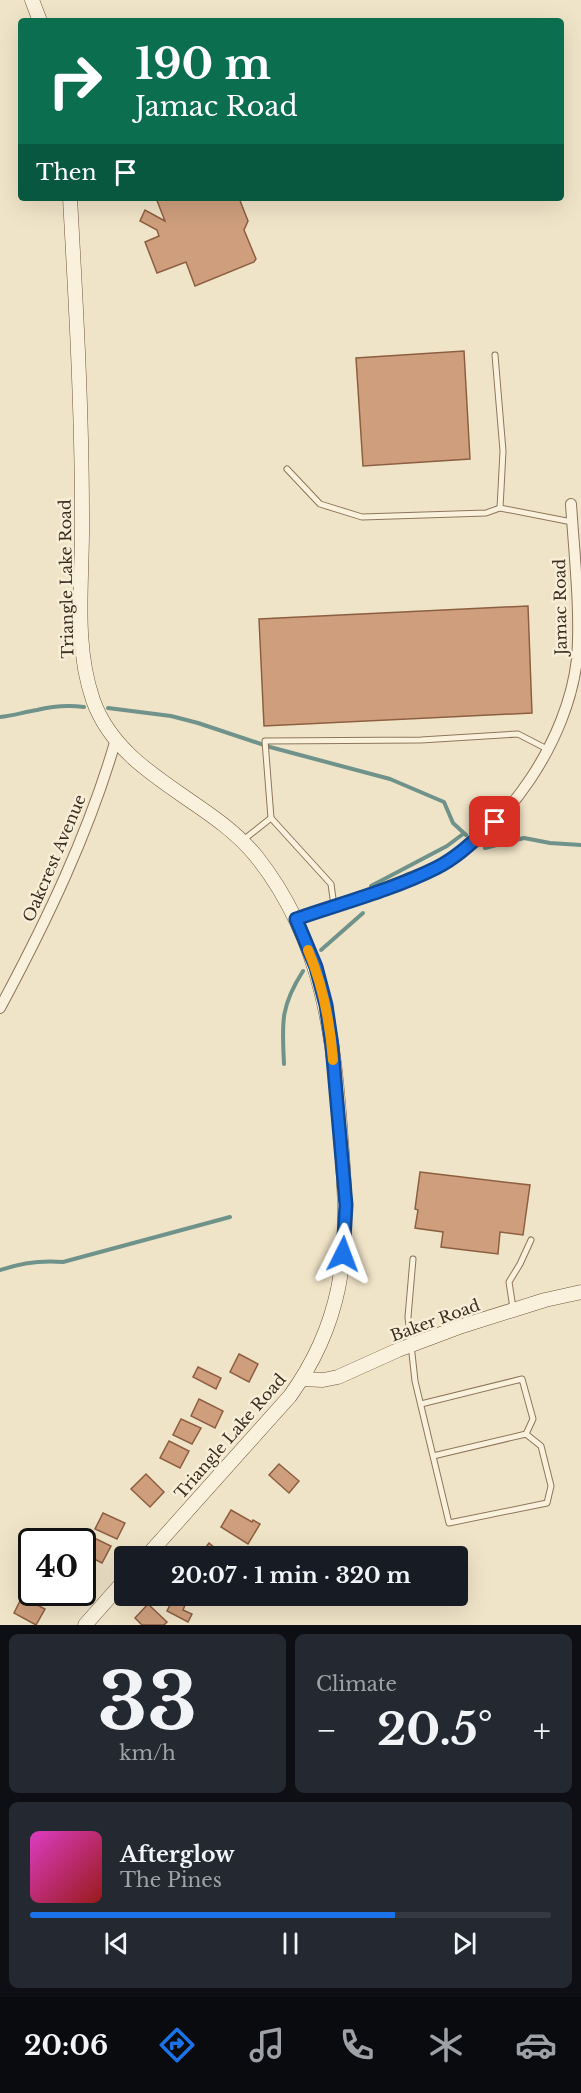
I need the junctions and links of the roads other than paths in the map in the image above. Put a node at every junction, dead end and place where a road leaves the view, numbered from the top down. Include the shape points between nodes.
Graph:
1 (32, 0) edge
2 (39, 18) edge
3 (70, 201) edge
4 (495, 354) dead end
5 (287, 470) dead end
6 (571, 504) dead end
7 (500, 508) junction
8 (572, 522) junction
9 (116, 739) junction
10 (547, 749) junction
11 (271, 818) junction
12 (241, 841) junction
13 (334, 906) junction
14 (296, 919) junction
15 (0, 1008) edge
16 (531, 1240) dead end
17 (413, 1259) dead end
18 (581, 1292) edge
19 (513, 1309) junction
20 (412, 1345) junction
21 (302, 1379) junction
22 (421, 1404) junction
23 (526, 1434) junction
24 (433, 1456) junction
25 (156, 1546) edge
26 (114, 1593) edge
27 (86, 1625) edge

1 - 2 street
3 - 9 street, Triangle Lake Road via 82,518 80,624 85,672 94,704
4 - 7 lane via 503,451
5 - 7 lane via 320,504 362,517 486,513
6 - 8 street, Jamac Road
7 - 8 lane
8 - 10 street, Jamac Road via 577,658 570,694
9 - 12 street, Triangle Lake Road via 140,764
9 - 15 street, Oakcrest Avenue via 67,873
10 - 11 lane via 518,734 421,740 265,741
10 - 13 street, Jamac Road via 521,792 471,844 437,867
11 - 12 lane
11 - 13 lane via 331,884
12 - 14 street, Triangle Lake Road via 256,856
13 - 14 street, Jamac Road
14 - 21 street, Triangle Lake Road via 316,967 326,1005 346,1205 338,1291 320,1345
16 - 19 lane via 509,1282
17 - 20 lane via 408,1317
18 - 19 street, Baker Road
19 - 20 street, Baker Road
20 - 21 street, Baker Road via 338,1377
20 - 22 lane via 414,1381
21 - 25 street, Triangle Lake Road
22 - 23 lane via 522,1378 532,1419
22 - 24 lane
23 - 24 lane
23 - 24 lane via 541,1446 551,1486 547,1503 449,1523
26 - 27 street

